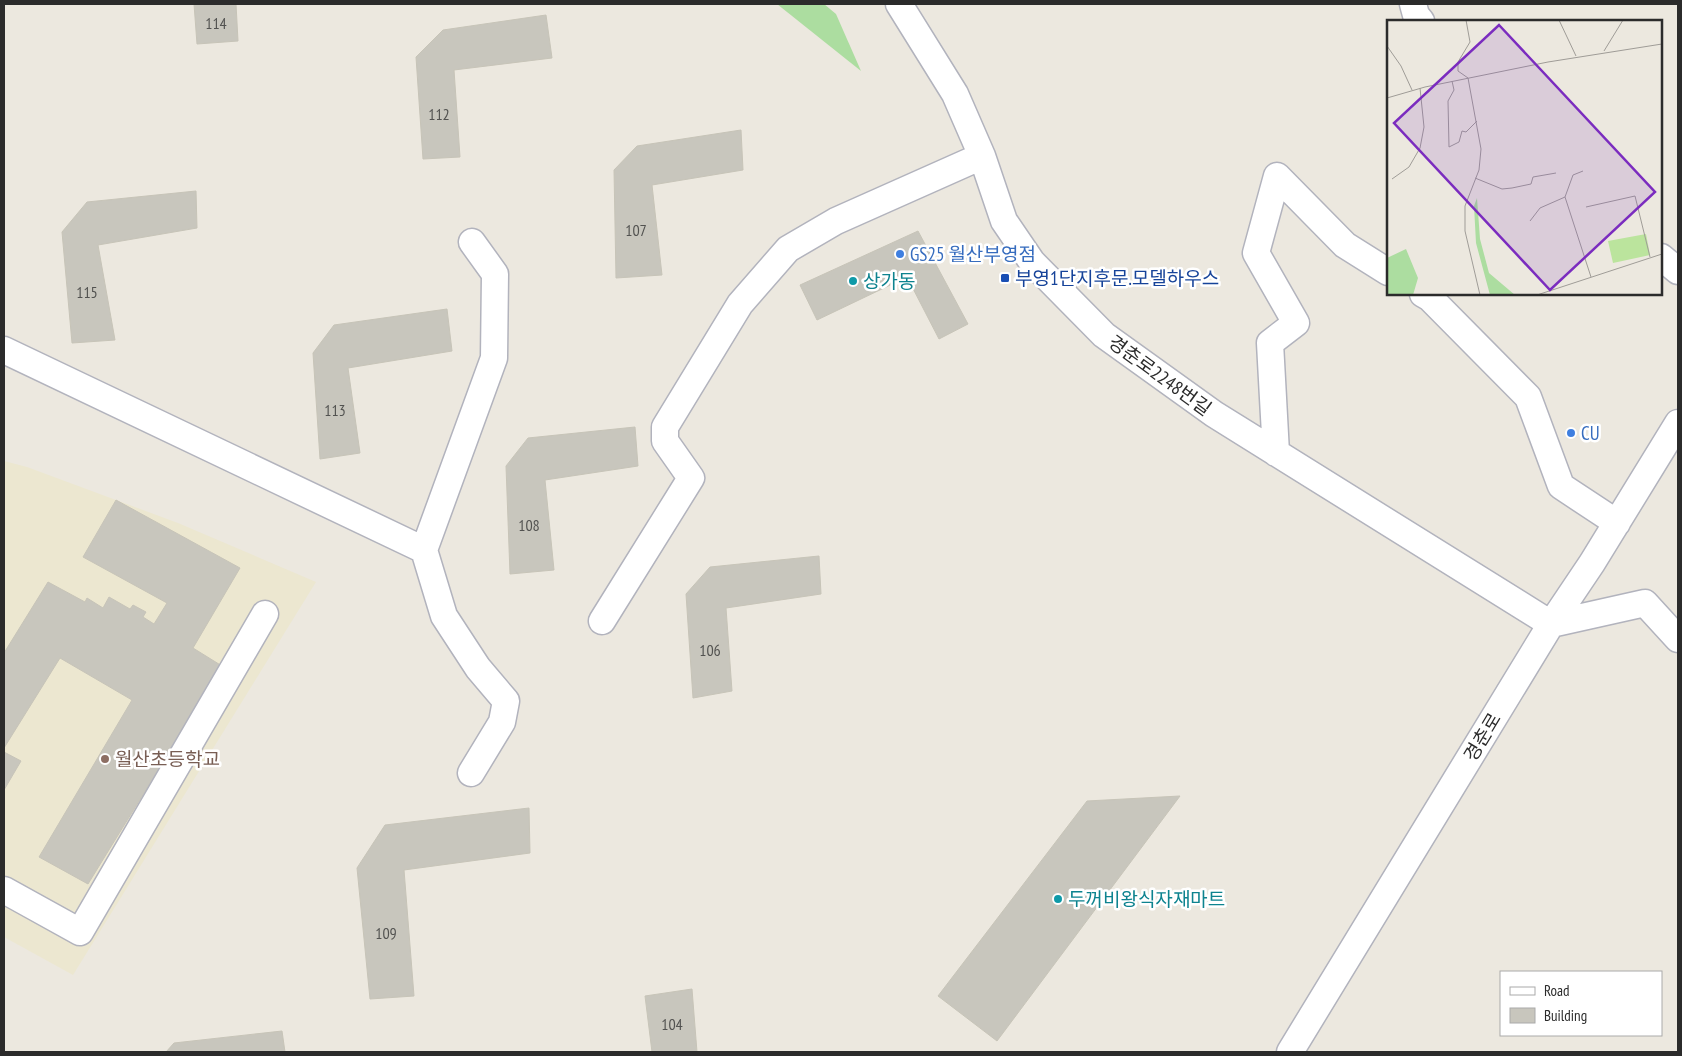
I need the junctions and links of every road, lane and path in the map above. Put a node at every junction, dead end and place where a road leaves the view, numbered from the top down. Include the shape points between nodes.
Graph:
1 (899, 4) edge
2 (1413, 4) edge
3 (1420, 20) edge
4 (982, 156) junction
5 (472, 242) dead end
6 (1662, 258) edge
7 (1387, 271) edge
8 (1678, 271) edge
9 (1425, 295) edge
10 (4, 350) edge
11 (1678, 424) edge
12 (1276, 453) junction
13 (1618, 523) junction
14 (424, 550) junction
15 (265, 614) dead end
16 (602, 621) dead end
17 (1551, 624) junction
18 (1678, 639) edge
19 (472, 773) dead end
20 (4, 890) edge
21 (1290, 1052) edge

1 - 4 street, 경춘로2248번길 via 955,94
2 - 3 street
4 - 12 street, 경춘로2248번길 via 1004,221 1032,262 1104,335 1214,414
4 - 16 street via 836,221 788,248 740,304 665,427 665,441 691,478
5 - 14 street via 495,274 494,358
6 - 8 street
7 - 12 street via 1345,245 1277,176 1256,253 1296,323 1270,343
9 - 13 street via 1528,397 1561,486
10 - 14 street
11 - 13 street, 경춘로
12 - 17 street, 경춘로2248번길
13 - 17 street, 경춘로
14 - 19 street via 444,616 478,668 506,701 502,722
15 - 20 street via 80,932
17 - 18 street via 1645,603
17 - 21 street, 경춘로

